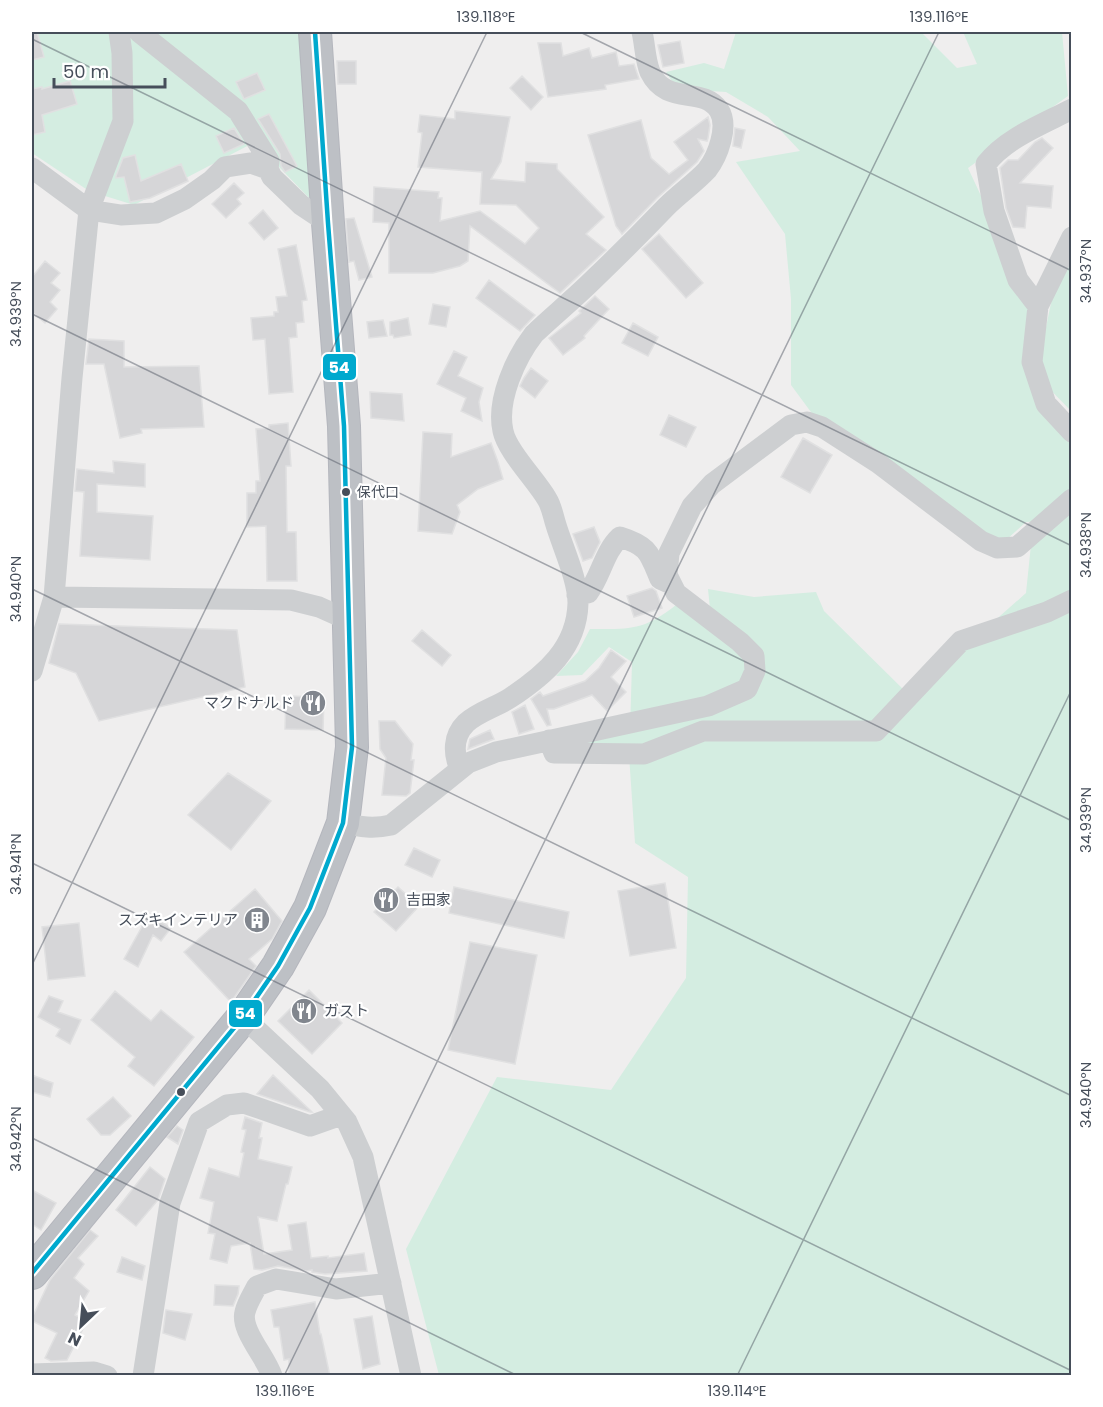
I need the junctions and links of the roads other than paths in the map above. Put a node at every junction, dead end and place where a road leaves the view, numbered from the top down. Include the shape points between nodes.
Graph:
1 (118, 32) edge
2 (139, 32) edge
3 (315, 32) edge
4 (642, 32) edge
5 (1071, 109) edge
6 (32, 168) edge
7 (268, 169) junction
8 (89, 210) junction
9 (328, 223) junction
10 (1071, 237) edge
11 (1038, 306) junction
12 (1071, 432) edge
13 (1071, 499) edge
14 (671, 585) junction
15 (577, 595) junction
16 (54, 597) junction
17 (1071, 600) edge
18 (348, 620) junction
19 (32, 671) edge
20 (549, 740) junction
21 (460, 769) junction
22 (343, 824) junction
23 (243, 1017) junction
24 (341, 1115) junction
25 (32, 1273) edge
26 (392, 1283) junction
27 (32, 1374) edge
28 (107, 1376) edge
29 (143, 1376) edge
30 (272, 1376) edge
31 (411, 1376) edge

1 - 8 street via 123,120
2 - 7 street via 238,111 269,161
3 - 9 highway
4 - 15 street via 650,70 657,83 674,93 709,101 717,108 722,116 718,149 707,169 534,334 503,398 503,431 549,502
5 - 11 street via 1018,138 986,164 993,211 1018,280
6 - 8 street
7 - 8 street via 251,163 225,167 185,199 156,213 121,215
7 - 9 street via 300,205
8 - 16 street
9 - 18 highway via 344,426
10 - 11 street
11 - 12 street via 1032,362 1046,404
13 - 14 street via 1017,547 997,548 981,541 878,463 822,427 807,422 791,424 712,484 692,506 669,553 666,575
14 - 15 street via 660,579 644,547 621,537 612,544 596,583 588,593
14 - 20 street via 754,656 755,671 747,689 708,706
15 - 21 street via 577,621 561,655 532,681 472,719 460,732 454,755
16 - 18 street via 291,600
16 - 19 street
17 - 20 street via 961,641 876,731 703,731 644,754 554,753
18 - 22 highway via 352,747
20 - 21 street via 496,752
21 - 22 street via 391,825
22 - 23 highway via 310,908 278,966
23 - 24 street via 320,1089
23 - 25 highway
24 - 26 street via 363,1157
24 - 29 street via 310,1126 244,1102 226,1105 199,1122 170,1203
26 - 30 street via 336,1289 276,1279 257,1286 244,1313 245,1322
26 - 31 street
27 - 28 street via 94,1372

